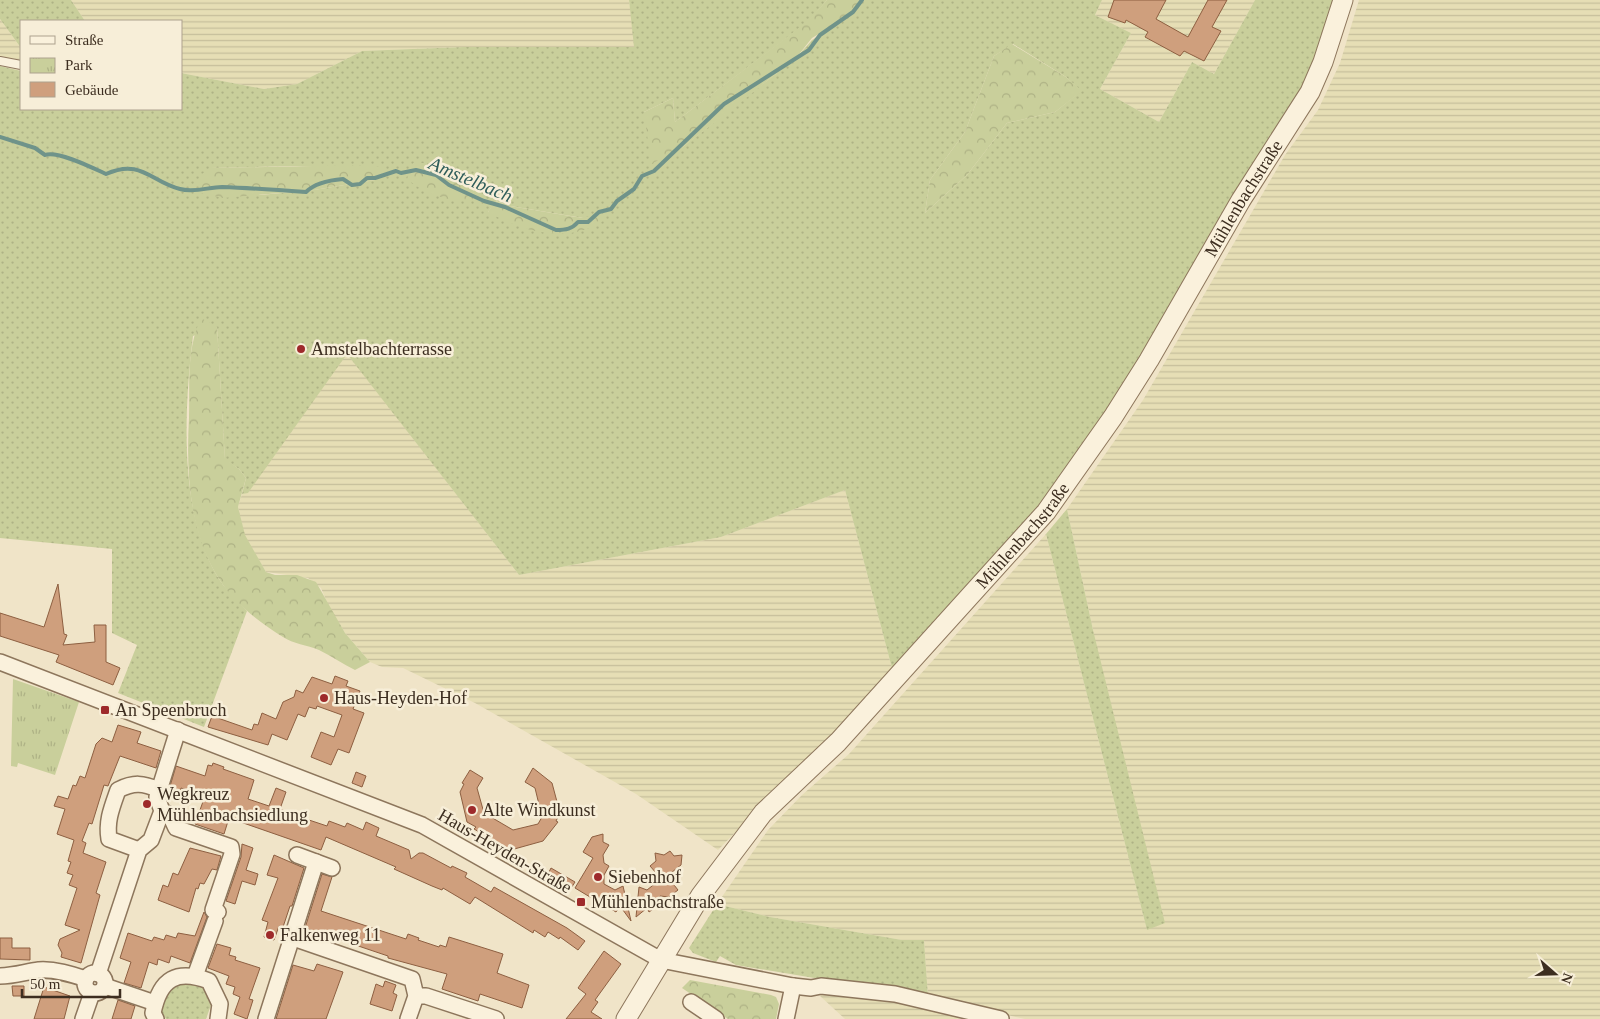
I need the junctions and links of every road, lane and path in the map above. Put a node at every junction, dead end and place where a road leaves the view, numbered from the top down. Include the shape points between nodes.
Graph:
1 (1342, 0) edge
2 (0, 61) edge
3 (20, 65) edge
4 (0, 662) edge
5 (178, 730) junction
6 (159, 790) junction
7 (162, 811) junction
8 (139, 850) junction
9 (297, 855) dead end
10 (316, 862) junction
11 (332, 868) dead end
12 (293, 938) junction
13 (661, 960) junction
14 (0, 976) edge
15 (195, 976) junction
16 (95, 983) junction
17 (793, 986) junction
18 (416, 996) junction
19 (691, 1002) dead end
20 (155, 1003) junction
21 (83, 1019) edge
22 (156, 1019) edge
23 (218, 1019) edge
24 (266, 1019) edge
25 (408, 1019) edge
26 (496, 1019) edge
27 (626, 1019) edge
28 (716, 1019) edge
29 (786, 1019) edge
30 (1001, 1019) edge

1 - 13 street, Mühlenbachstraße via 1310,92 1241,200 1149,360 1074,474 1046,512 838,742 763,813 701,895
2 - 3 lane
4 - 5 street, Haus-Heyden-Straße
5 - 6 street
5 - 13 street, Haus-Heyden-Straße via 422,825
6 - 7 street via 157,797
6 - 8 street via 140,782 118,790 106,825 109,838
7 - 8 street via 151,840
7 - 15 street via 170,814 176,828 231,848 232,854 213,910 217,917
8 - 16 street
9 - 10 street
10 - 11 street
10 - 12 street
12 - 18 street via 412,979
12 - 24 street
13 - 17 street, Haus-Heyden-Straße
13 - 27 street, Mühlenbachstraße
14 - 16 street via 54,970
15 - 20 street via 181,975 168,980
15 - 23 street via 209,981 216,991 220,1004
16 - 20 street
16 - 21 street
17 - 29 street
17 - 30 street, Haus-Heyden-Straße via 895,994
18 - 25 street
18 - 26 street via 426,996
19 - 28 street
20 - 22 street via 153,1013

